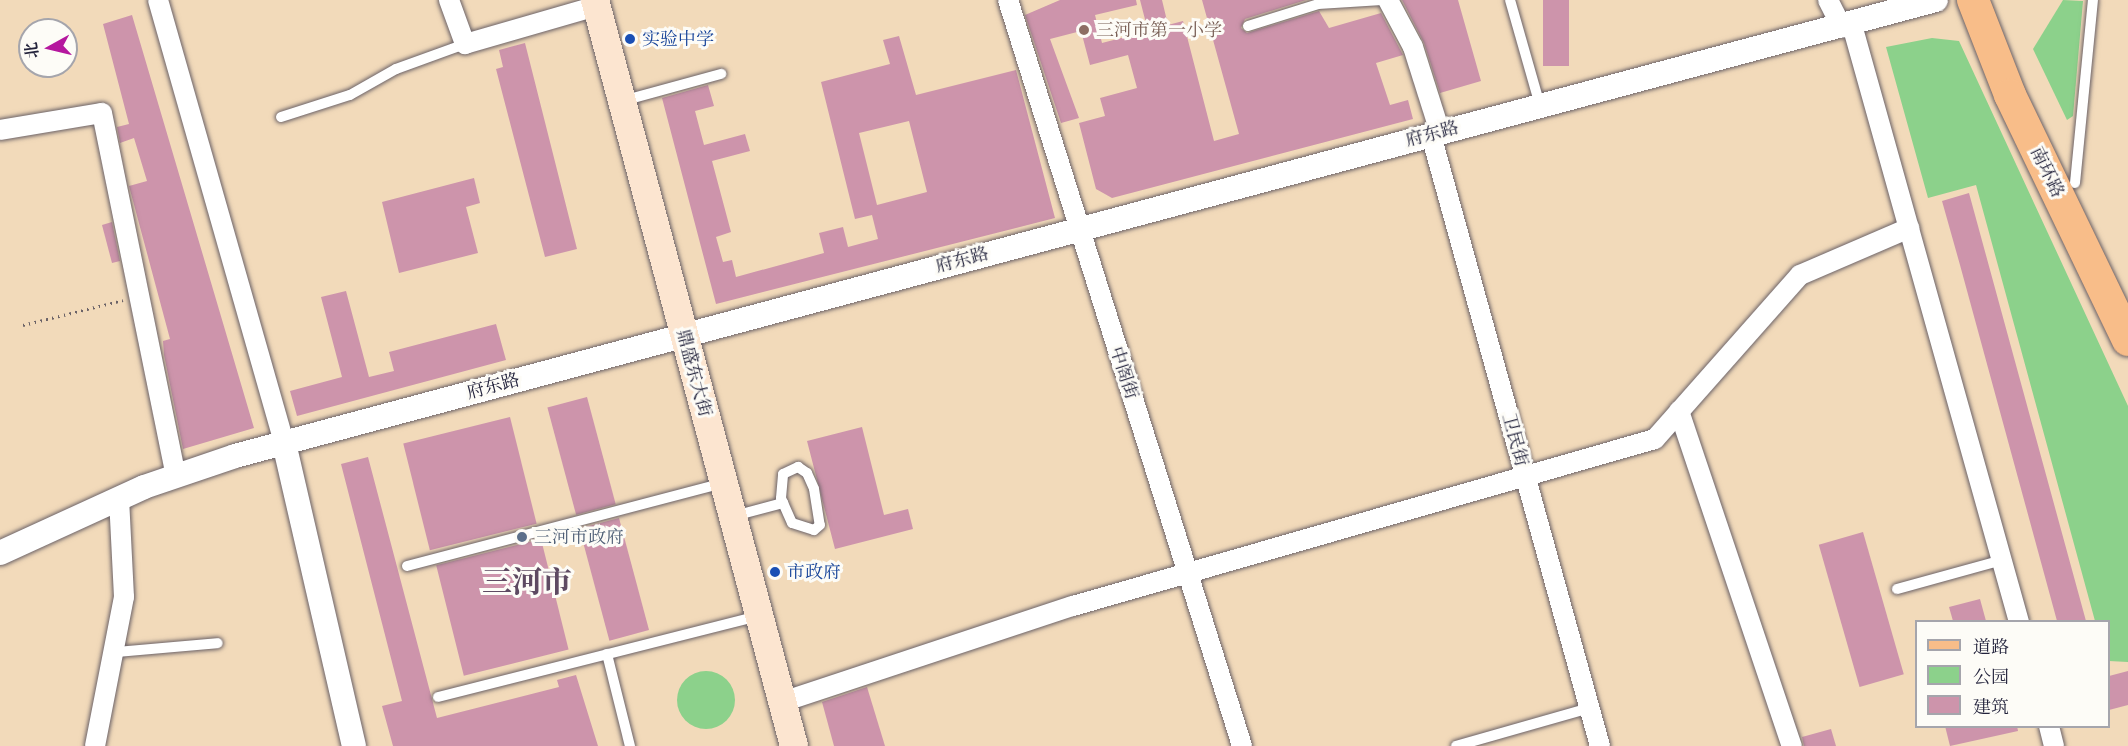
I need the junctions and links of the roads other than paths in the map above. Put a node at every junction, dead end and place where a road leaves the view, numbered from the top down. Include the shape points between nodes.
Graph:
1 (158, 0) edge
2 (449, 0) edge
3 (1008, 0) edge
4 (1382, 0) edge
5 (1388, 0) edge
6 (1510, 0) edge
7 (1828, 0) edge
8 (1936, 0) edge
9 (1973, 0) edge
10 (1994, 0) edge
11 (2093, 0) edge
12 (596, 3) edge
13 (1248, 26) dead end
14 (1847, 27) junction
15 (465, 44) junction
16 (721, 74) dead end
17 (622, 101) junction
18 (1540, 105) junction
19 (281, 117) dead end
20 (1, 127) edge
21 (1435, 133) junction
22 (2075, 183) junction
23 (1909, 228) junction
24 (1078, 229) junction
25 (2128, 294) edge
26 (684, 335) junction
27 (2128, 340) edge
28 (1679, 411) junction
29 (284, 443) junction
30 (176, 476) junction
31 (1526, 478) junction
32 (724, 483) junction
33 (119, 499) junction
34 (783, 503) junction
35 (732, 516) junction
36 (0, 554) edge
37 (2002, 560) junction
38 (407, 566) dead end
39 (1188, 574) junction
40 (1897, 589) dead end
41 (759, 615) junction
42 (2019, 620) edge
43 (218, 643) dead end
44 (116, 652) junction
45 (607, 654) junction
46 (438, 697) dead end
47 (782, 702) junction
48 (1589, 708) junction
49 (2050, 728) edge
50 (95, 746) edge
51 (354, 746) edge
52 (630, 746) edge
53 (794, 746) edge
54 (1242, 746) edge
55 (1456, 746) edge
56 (1600, 746) edge
57 (1792, 746) edge
58 (2054, 746) edge

1 - 29 street
2 - 15 street
3 - 24 street, 中阁街
4 - 13 lane via 1318,4
5 - 21 street, 卫民街 via 1413,47
6 - 18 lane
7 - 14 street
8 - 14 street, 府东路
9 - 27 main road, 南环路 via 2010,95
10 - 22 main road, 南环路
11 - 22 lane
12 - 15 street
12 - 17 main road, 鼎盛东大街
14 - 18 street, 府东路
14 - 23 street
15 - 19 lane via 396,69 350,95
16 - 17 lane
17 - 26 main road, 鼎盛东大街
18 - 21 street, 府东路
20 - 30 street via 102,113
21 - 24 street, 府东路
21 - 31 street, 卫民街
22 - 25 main road, 南环路
23 - 28 street via 1806,270
23 - 37 street
24 - 26 street, 府东路
24 - 39 street, 中阁街
26 - 29 street, 府东路
26 - 32 main road, 鼎盛东大街
28 - 31 street via 1655,439
28 - 57 street
29 - 30 street, 府东路
29 - 51 street
30 - 33 street, 府东路
31 - 39 street
31 - 48 street, 卫民街
32 - 35 main road, 鼎盛东大街
32 - 38 lane
33 - 36 street, 府东路
33 - 44 street via 124,597
34 - 34 lane via 783,474 803,469 814,489 820,525 797,527
34 - 35 lane
35 - 41 main road, 鼎盛东大街
37 - 40 lane
37 - 42 street
39 - 47 street
39 - 54 street, 中阁街
41 - 45 lane
41 - 47 main road, 鼎盛东大街
43 - 44 lane
44 - 50 street
45 - 46 lane
45 - 52 lane
47 - 53 main road, 鼎盛东大街
48 - 55 lane
48 - 56 street, 卫民街
49 - 58 street

